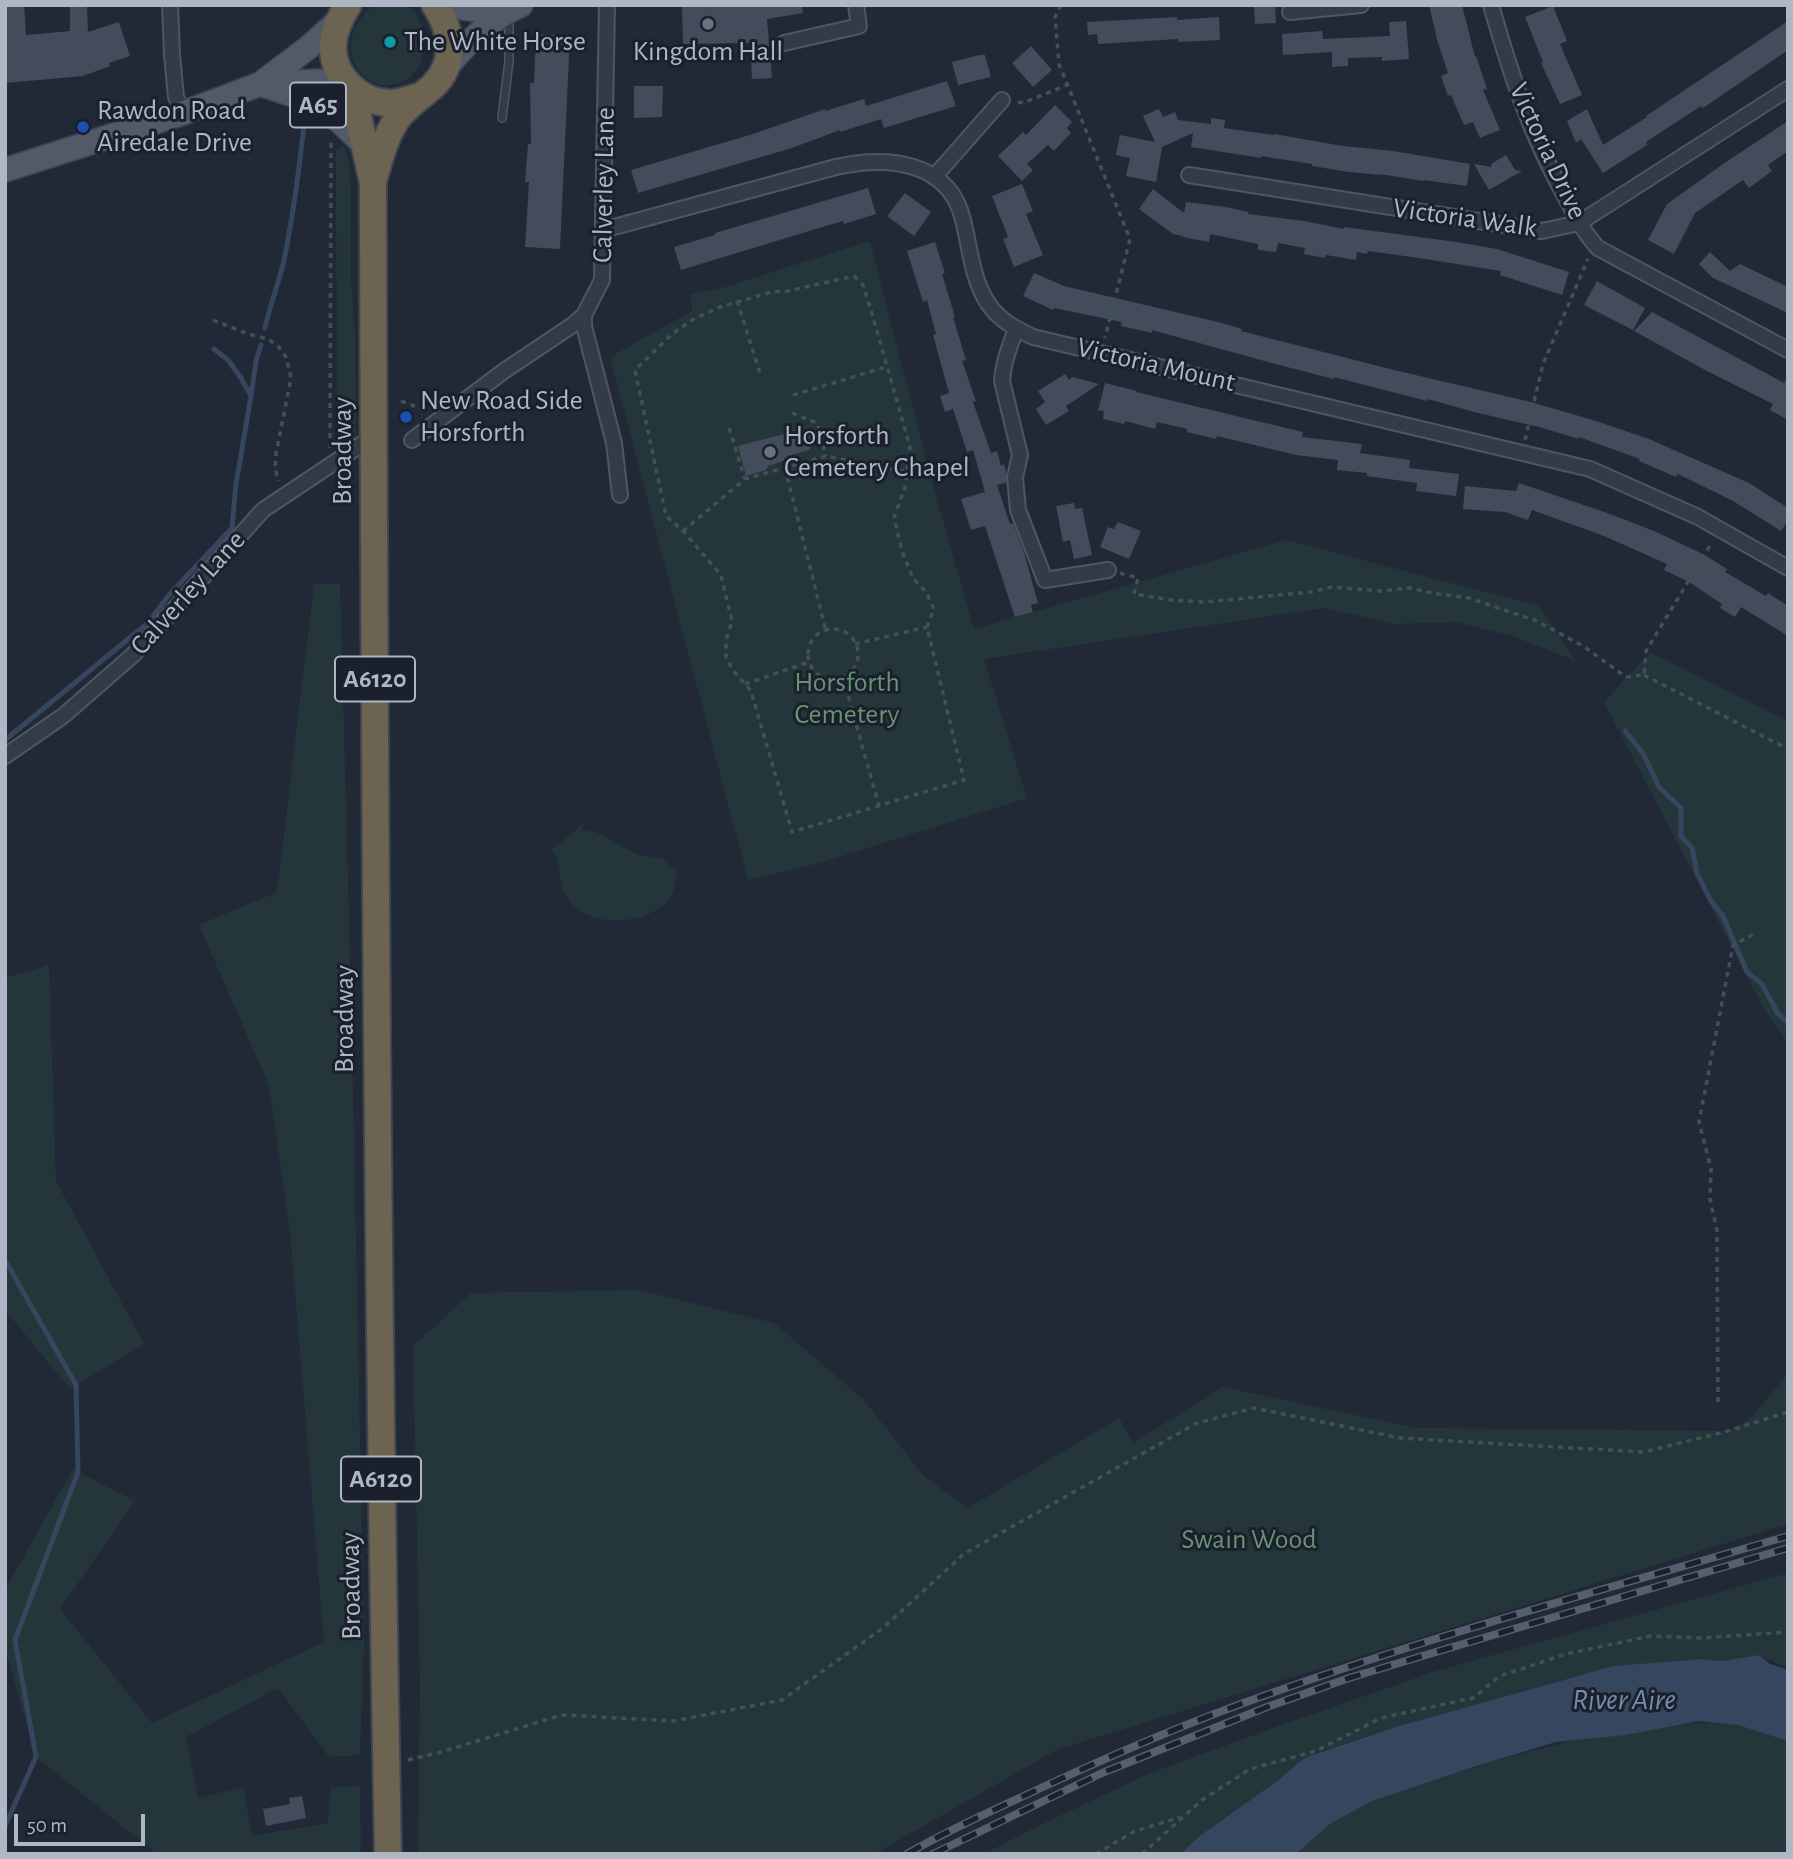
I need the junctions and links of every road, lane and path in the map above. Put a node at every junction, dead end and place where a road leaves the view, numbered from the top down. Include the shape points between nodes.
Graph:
1 (170, 5) edge
2 (437, 5) edge
3 (607, 5) edge
4 (856, 5) edge
5 (1061, 5) edge
6 (1361, 5) edge
7 (1491, 5) edge
8 (511, 10) edge
9 (1290, 12) dead end
10 (343, 13) edge
11 (784, 43) dead end
12 (443, 72) junction
13 (260, 84) junction
14 (348, 84) junction
15 (1068, 85) junction
16 (1788, 89) edge
17 (418, 97) junction
18 (1002, 100) joint
19 (183, 113) junction
20 (502, 118) dead end
21 (329, 133) dead end
22 (364, 145) junction
23 (5, 170) edge
24 (1189, 175) dead end
25 (934, 177) junction
26 (373, 183) junction
27 (1579, 223) junction
28 (603, 230) junction
29 (1594, 244) junction
30 (737, 301) junction
31 (584, 315) junction
32 (213, 320) dead end
33 (1016, 329) junction
34 (1788, 350) edge
35 (1101, 352) junction
36 (886, 367) junction
37 (760, 373) dead end
38 (793, 396) dead end
39 (401, 401) dead end
40 (792, 413) dead end
41 (443, 416) junction
42 (729, 428) dead end
43 (374, 436) junction
44 (412, 440) dead end
45 (1522, 452) junction
46 (827, 456) junction
47 (330, 464) junction
48 (785, 468) junction
49 (907, 472) junction
50 (744, 480) junction
51 (286, 495) junction
52 (620, 495) dead end
53 (1720, 529) junction
54 (683, 531) junction
55 (1788, 568) edge
56 (1108, 570) joint
57 (928, 627) junction
58 (826, 631) junction
59 (855, 644) junction
60 (809, 662) junction
61 (1644, 675) junction
62 (843, 677) junction
63 (745, 684) junction
64 (1788, 749) edge
65 (5, 757) edge
66 (879, 806) junction
67 (1754, 934) dead end
68 (1718, 1402) dead end
69 (1788, 1412) edge
70 (1788, 1632) edge
71 (406, 1760) dead end
72 (1184, 1816) junction
73 (388, 1854) edge
74 (1096, 1854) edge
75 (1142, 1854) edge

1 - 19 street via 176,97
2 - 8 main road
2 - 12 highway via 449,36
3 - 28 street, Calverley Lane
4 - 11 street via 859,26
5 - 15 path via 1055,17 1059,64
6 - 9 street
7 - 27 street, Victoria Drive via 1534,135
8 - 12 main road via 461,49
8 - 20 lane
10 - 13 main road, A65 via 309,47
10 - 14 highway via 333,48 338,71
12 - 17 highway via 434,86
13 - 14 main road, A65
13 - 19 main road, A65
13 - 22 main road, A65 via 314,102
14 - 17 highway via 379,102 393,104
14 - 22 highway, A6120
15 - 18 path via 1023,103
15 - 35 path via 1130,239
16 - 27 street, Victoria Walk
17 - 26 highway, A6120 via 387,137
18 - 25 street
19 - 23 main road, A65
21 - 47 path
22 - 26 highway, A6120
24 - 27 street, Victoria Walk via 1537,231
25 - 28 street, Victoria Mount via 906,164 858,162
25 - 33 street, Victoria Mount via 958,203 982,293 993,310
26 - 43 highway, Broadway / A6120
27 - 29 street, Victoria Drive
28 - 31 street, Calverley Lane via 602,280
29 - 34 street, Victoria Drive
29 - 45 path via 1543,365
30 - 36 path via 854,276 863,285
30 - 37 path
30 - 54 path via 671,334 635,370 666,516
31 - 41 street, Calverley Lane
31 - 52 street via 614,443
32 - 51 path via 268,339 286,357 291,378 275,467
33 - 35 street, Victoria Mount
33 - 56 street via 1002,381 1020,455 1015,477 1018,510 1045,580
35 - 45 street, Victoria Mount
36 - 38 path
36 - 49 path via 910,447
39 - 41 path
40 - 46 path via 817,423
41 - 44 street, Calverley Lane
42 - 50 path
43 - 47 street, Calverley Lane
43 - 73 highway, Broadway / A6120 via 375,908
45 - 53 street, Victoria Mount via 1590,469
46 - 48 path
46 - 49 path
47 - 51 street, Calverley Lane
48 - 50 path
48 - 58 path
49 - 57 path via 894,518 913,578 934,609
50 - 54 path
51 - 65 street, Calverley Lane via 263,510 133,655 63,716
53 - 55 street, Victoria Mount
53 - 61 path via 1646,651
54 - 63 path via 721,575 732,621 726,659
56 - 61 path via 1138,578 1134,594 1171,600 1204,602 1332,587 1410,588 1469,598 1537,621 1626,677
57 - 59 path
57 - 66 path via 964,780
58 - 59 path via 846,633
58 - 60 path via 813,639
59 - 62 path via 857,659
60 - 62 path via 819,675
60 - 63 path
61 - 64 path
62 - 66 path
63 - 66 path via 751,691 792,832
67 - 68 path via 1733,945 1699,1122 1711,1169 1710,1199 1717,1231
69 - 71 path via 1644,1451 1400,1438 1254,1408 1197,1423 965,1553 883,1628 782,1700 673,1721 562,1715
70 - 72 path via 1651,1636 1566,1654 1500,1676 1473,1699 1381,1718 1316,1751 1250,1769
72 - 74 path via 1133,1832
72 - 75 path

